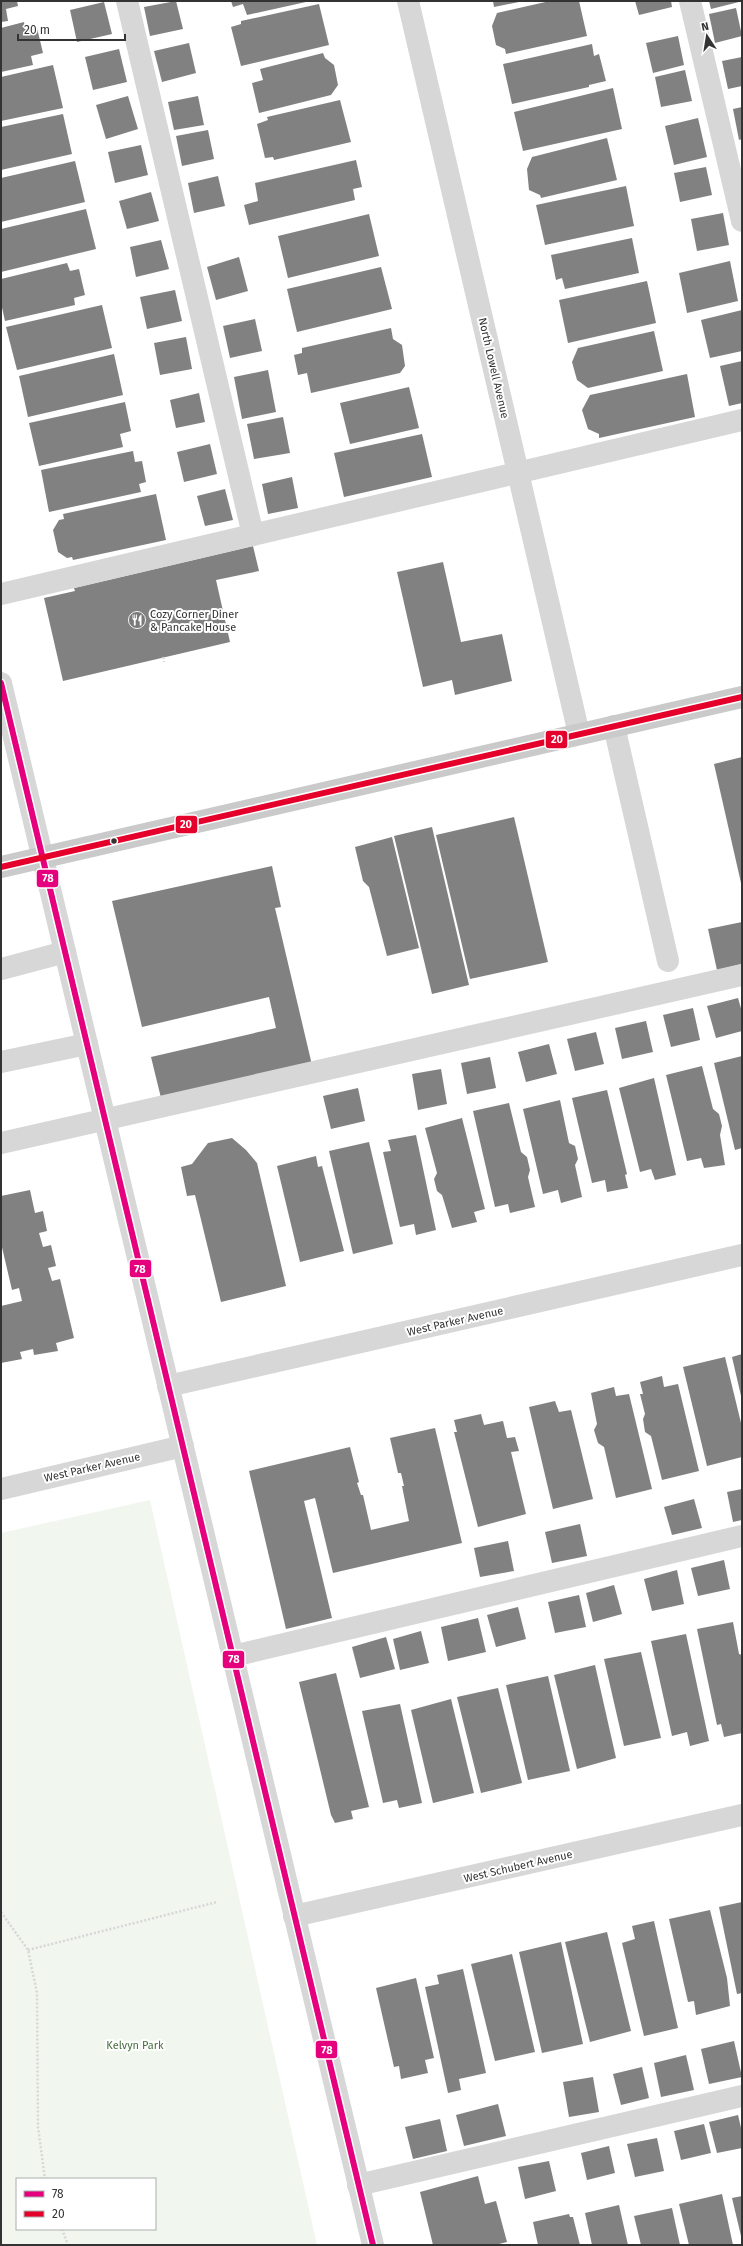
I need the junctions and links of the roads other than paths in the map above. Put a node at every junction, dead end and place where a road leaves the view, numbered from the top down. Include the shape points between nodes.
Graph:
1 (127, 1) edge
2 (408, 1) edge
3 (690, 1) edge
4 (742, 221) edge
5 (742, 420) edge
6 (518, 473) junction
7 (253, 535) junction
8 (1, 594) edge
9 (1, 683) edge
10 (742, 697) edge
11 (614, 726) junction
12 (579, 734) junction
13 (43, 858) junction
14 (1, 867) edge
15 (65, 952) junction
16 (668, 961) dead end
17 (1, 969) edge
18 (742, 975) edge
19 (87, 1044) junction
20 (1, 1062) edge
21 (105, 1119) junction
22 (1, 1143) edge
23 (742, 1255) edge
24 (168, 1386) junction
25 (183, 1446) junction
26 (1, 1488) edge
27 (742, 1536) edge
28 (233, 1656) junction
29 (742, 1815) edge
30 (294, 1916) junction
31 (742, 2096) edge
32 (358, 2185) junction
33 (373, 2245) edge

1 - 7 street
2 - 6 street, North Lowell Avenue
3 - 4 street
5 - 6 street
6 - 7 street
6 - 12 street, North Lowell Avenue
7 - 8 street
9 - 13 street
10 - 11 main road
11 - 12 main road
11 - 16 street
12 - 13 main road
13 - 14 main road
13 - 15 street
15 - 17 street
15 - 19 street
18 - 21 street
19 - 20 street
19 - 21 street
21 - 22 street
21 - 24 street
23 - 24 street, West Parker Avenue
24 - 25 street
25 - 26 street, West Parker Avenue
25 - 28 street
27 - 28 street
28 - 30 street
29 - 30 street, West Schubert Avenue
30 - 32 street
31 - 32 street
32 - 33 street

